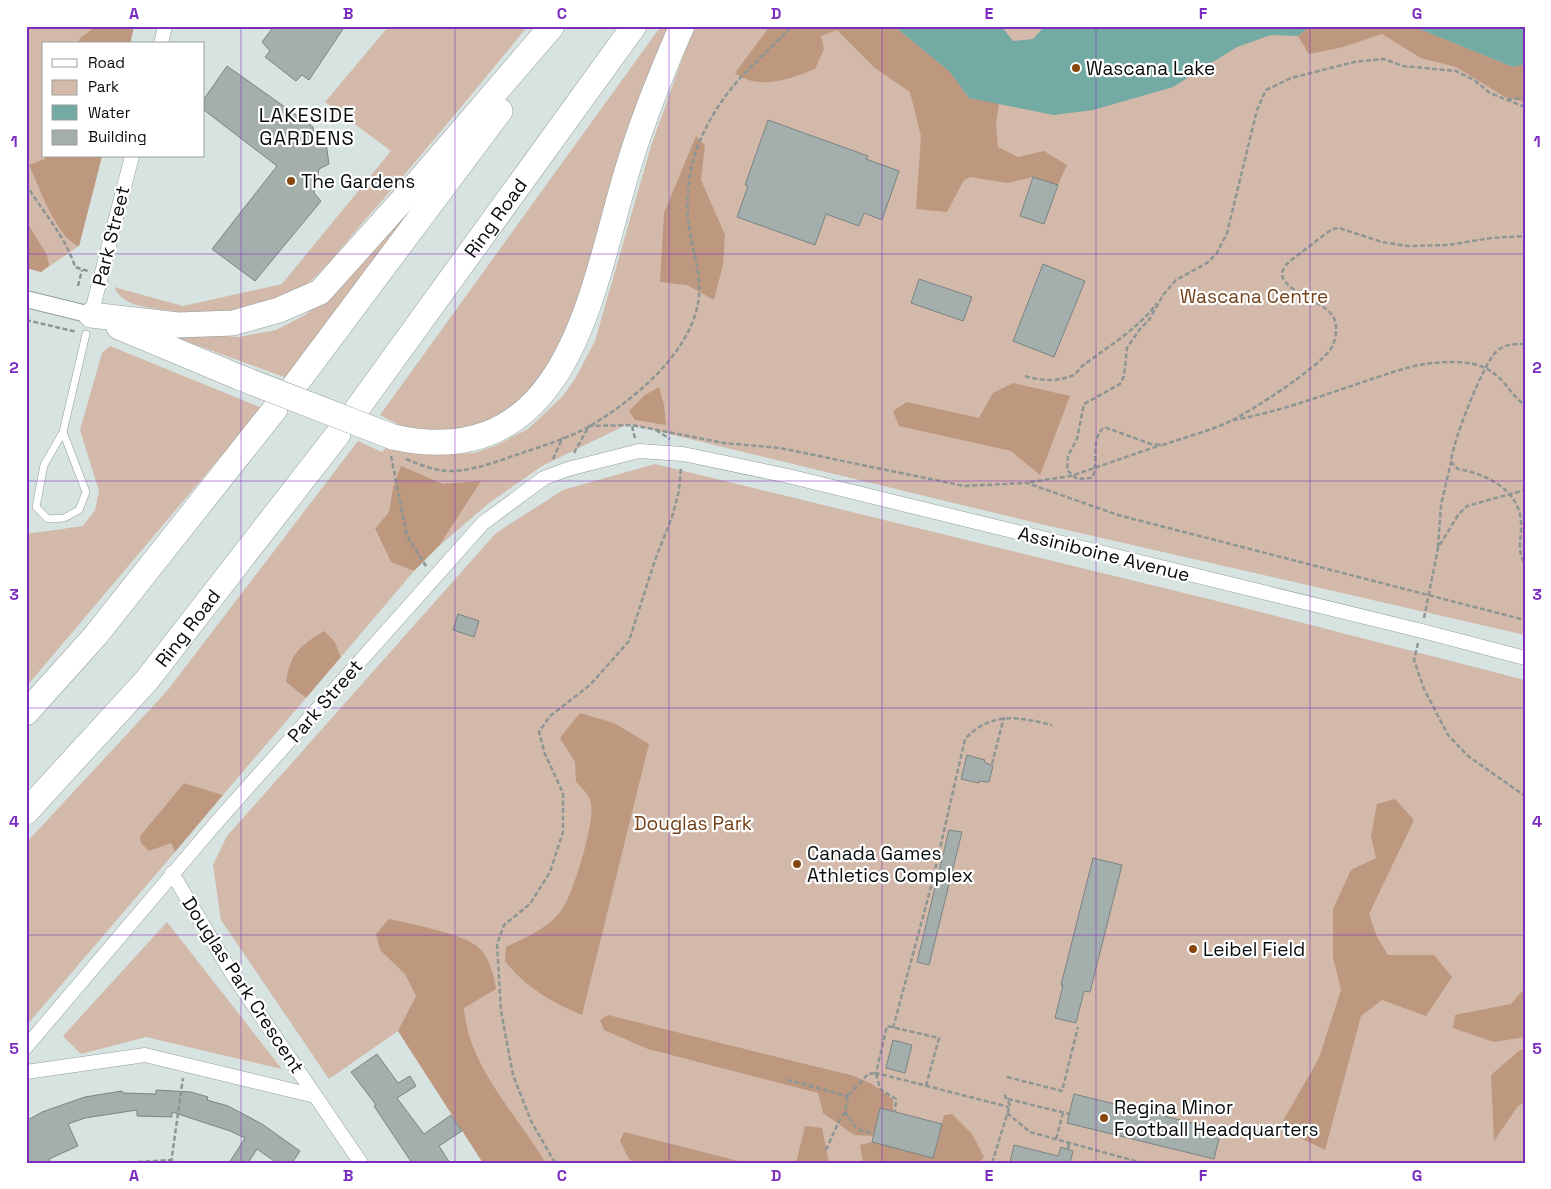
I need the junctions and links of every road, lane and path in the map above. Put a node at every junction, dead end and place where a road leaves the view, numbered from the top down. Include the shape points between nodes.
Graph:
1 (165, 26) edge
2 (552, 26) edge
3 (562, 26) edge
4 (634, 26) edge
5 (682, 26) edge
6 (792, 26) edge
7 (161, 42) edge
8 (1525, 99) edge
9 (1505, 100) junction
10 (1525, 107) edge
11 (131, 158) edge
12 (26, 184) edge
13 (1525, 236) edge
14 (75, 267) dead end
15 (82, 270) dead end
16 (78, 286) dead end
17 (1163, 295) junction
18 (26, 299) edge
19 (26, 320) edge
20 (89, 325) junction
21 (1525, 344) edge
22 (1486, 368) junction
23 (1025, 376) dead end
24 (295, 385) dead end
25 (1525, 405) edge
26 (275, 409) dead end
27 (357, 409) dead end
28 (1230, 421) junction
29 (589, 426) junction
30 (63, 432) junction
31 (338, 434) dead end
32 (563, 437) junction
33 (392, 444) junction
34 (1163, 445) junction
35 (683, 454) junction
36 (1451, 462) junction
37 (1094, 468) junction
38 (568, 469) junction
39 (1071, 476) junction
40 (544, 478) junction
41 (1027, 483) junction
42 (1525, 490) edge
43 (1510, 495) junction
44 (1438, 548) junction
45 (1525, 564) edge
46 (433, 578) junction
47 (1428, 596) junction
48 (1525, 620) edge
49 (1422, 631) junction
50 (1525, 658) edge
51 (26, 713) edge
52 (1004, 717) junction
53 (1052, 725) dead end
54 (992, 764) dead end
55 (1525, 796) edge
56 (26, 812) edge
57 (172, 873) junction
58 (1078, 1027) dead end
59 (893, 1028) junction
60 (26, 1047) edge
61 (184, 1065) junction
62 (26, 1072) edge
63 (876, 1073) junction
64 (1007, 1077) dead end
65 (787, 1080) dead end
66 (926, 1086) junction
67 (1003, 1092) dead end
68 (315, 1096) junction
69 (848, 1096) junction
70 (1008, 1099) junction
71 (1009, 1107) junction
72 (845, 1112) junction
73 (895, 1112) dead end
74 (1063, 1112) junction
75 (1008, 1113) junction
76 (1069, 1114) dead end
77 (871, 1133) dead end
78 (1056, 1139) junction
79 (1069, 1143) junction
80 (1068, 1149) dead end
81 (826, 1150) dead end
82 (171, 1162) edge
83 (123, 1163) edge
84 (178, 1163) edge
85 (361, 1163) edge
86 (555, 1163) edge
87 (992, 1163) edge
88 (1142, 1163) edge

1 - 7 street
2 - 20 highway via 320,292 279,310 234,323
3 - 24 highway
4 - 27 highway, Ring Road
5 - 33 highway via 632,152 575,343 548,388 517,417 481,436 459,441
6 - 29 path via 720,103 697,149 689,186 688,225 700,292 689,330 670,360 655,375
8 - 9 path
9 - 10 path
9 - 17 path via 1456,71 1403,66 1384,59 1354,62 1281,81 1266,90 1257,110 1227,234 1217,253 1207,264 1176,280
11 - 20 street, Park Street
12 - 14 path via 70,252
13 - 28 path via 1408,246 1382,242 1348,229 1332,229 1284,266 1281,274 1284,282 1327,308 1336,329 1330,350 1283,388
15 - 16 path
17 - 23 path via 1138,326 1075,374 1040,381
17 - 39 path via 1127,348 1120,384 1084,404 1077,439 1068,456
18 - 20 street
19 - 20 path
20 - 30 lane, Park Street
20 - 33 highway, bridge via 241,378
21 - 22 path via 1509,344 1495,352
22 - 25 path
22 - 28 path via 1434,362 1257,416
22 - 36 path via 1453,448
26 - 51 highway via 96,635
28 - 34 path
29 - 32 path
29 - 38 path
29 - 41 path via 632,425 724,443 780,448 964,486
30 - 30 lane, Park Street via 44,465 36,507 48,519 64,518 79,510 86,492
31 - 56 highway, Ring Road via 147,680
32 - 33 path via 494,462 454,471 427,467
32 - 40 path
33 - 46 path via 407,536
34 - 37 path
34 - 37 path via 1151,444 1104,427 1096,437
35 - 38 street, Park Street via 638,451
35 - 49 street, Assiniboine Avenue via 798,478
35 - 86 path via 672,517 629,641 590,686 550,716 539,732 562,793 563,832 550,872 530,904 504,925 497,944 501,1011 513,1075 531,1121
36 - 43 path via 1458,469 1503,486
36 - 44 path via 1441,505
37 - 39 path
37 - 39 path via 1092,478 1077,480
38 - 40 street, Park Street
39 - 41 path
40 - 46 street, Park Street via 483,522
41 - 47 path via 1118,515
42 - 43 path
43 - 44 path via 1467,506
43 - 45 path via 1519,512 1520,549
44 - 47 path
46 - 57 street, Park Street
47 - 48 path
47 - 49 path
49 - 50 street, Assiniboine Avenue
49 - 55 path via 1414,660 1424,689 1448,735 1468,756
52 - 53 path
52 - 54 path
52 - 59 path via 965,739 932,883
57 - 60 street, Park Street
57 - 68 street, Douglas Park Crescent via 231,972
58 - 64 path via 1062,1092
59 - 63 path via 887,1026
59 - 66 path via 939,1038
61 - 62 street, Douglas Park Crescent via 145,1055
61 - 68 street, Douglas Park Crescent
61 - 82 path
63 - 66 path
63 - 69 path via 868,1074
63 - 73 path via 880,1089 896,1100
65 - 69 path
66 - 71 path
67 - 70 path
68 - 85 street, Douglas Park Crescent
69 - 72 path
70 - 71 path
70 - 74 path
71 - 75 path
72 - 77 path via 857,1129
72 - 81 path
74 - 76 path
74 - 78 path
75 - 78 path via 1030,1132
75 - 87 path
78 - 79 path
79 - 80 path
79 - 88 path
82 - 83 path
82 - 84 path

